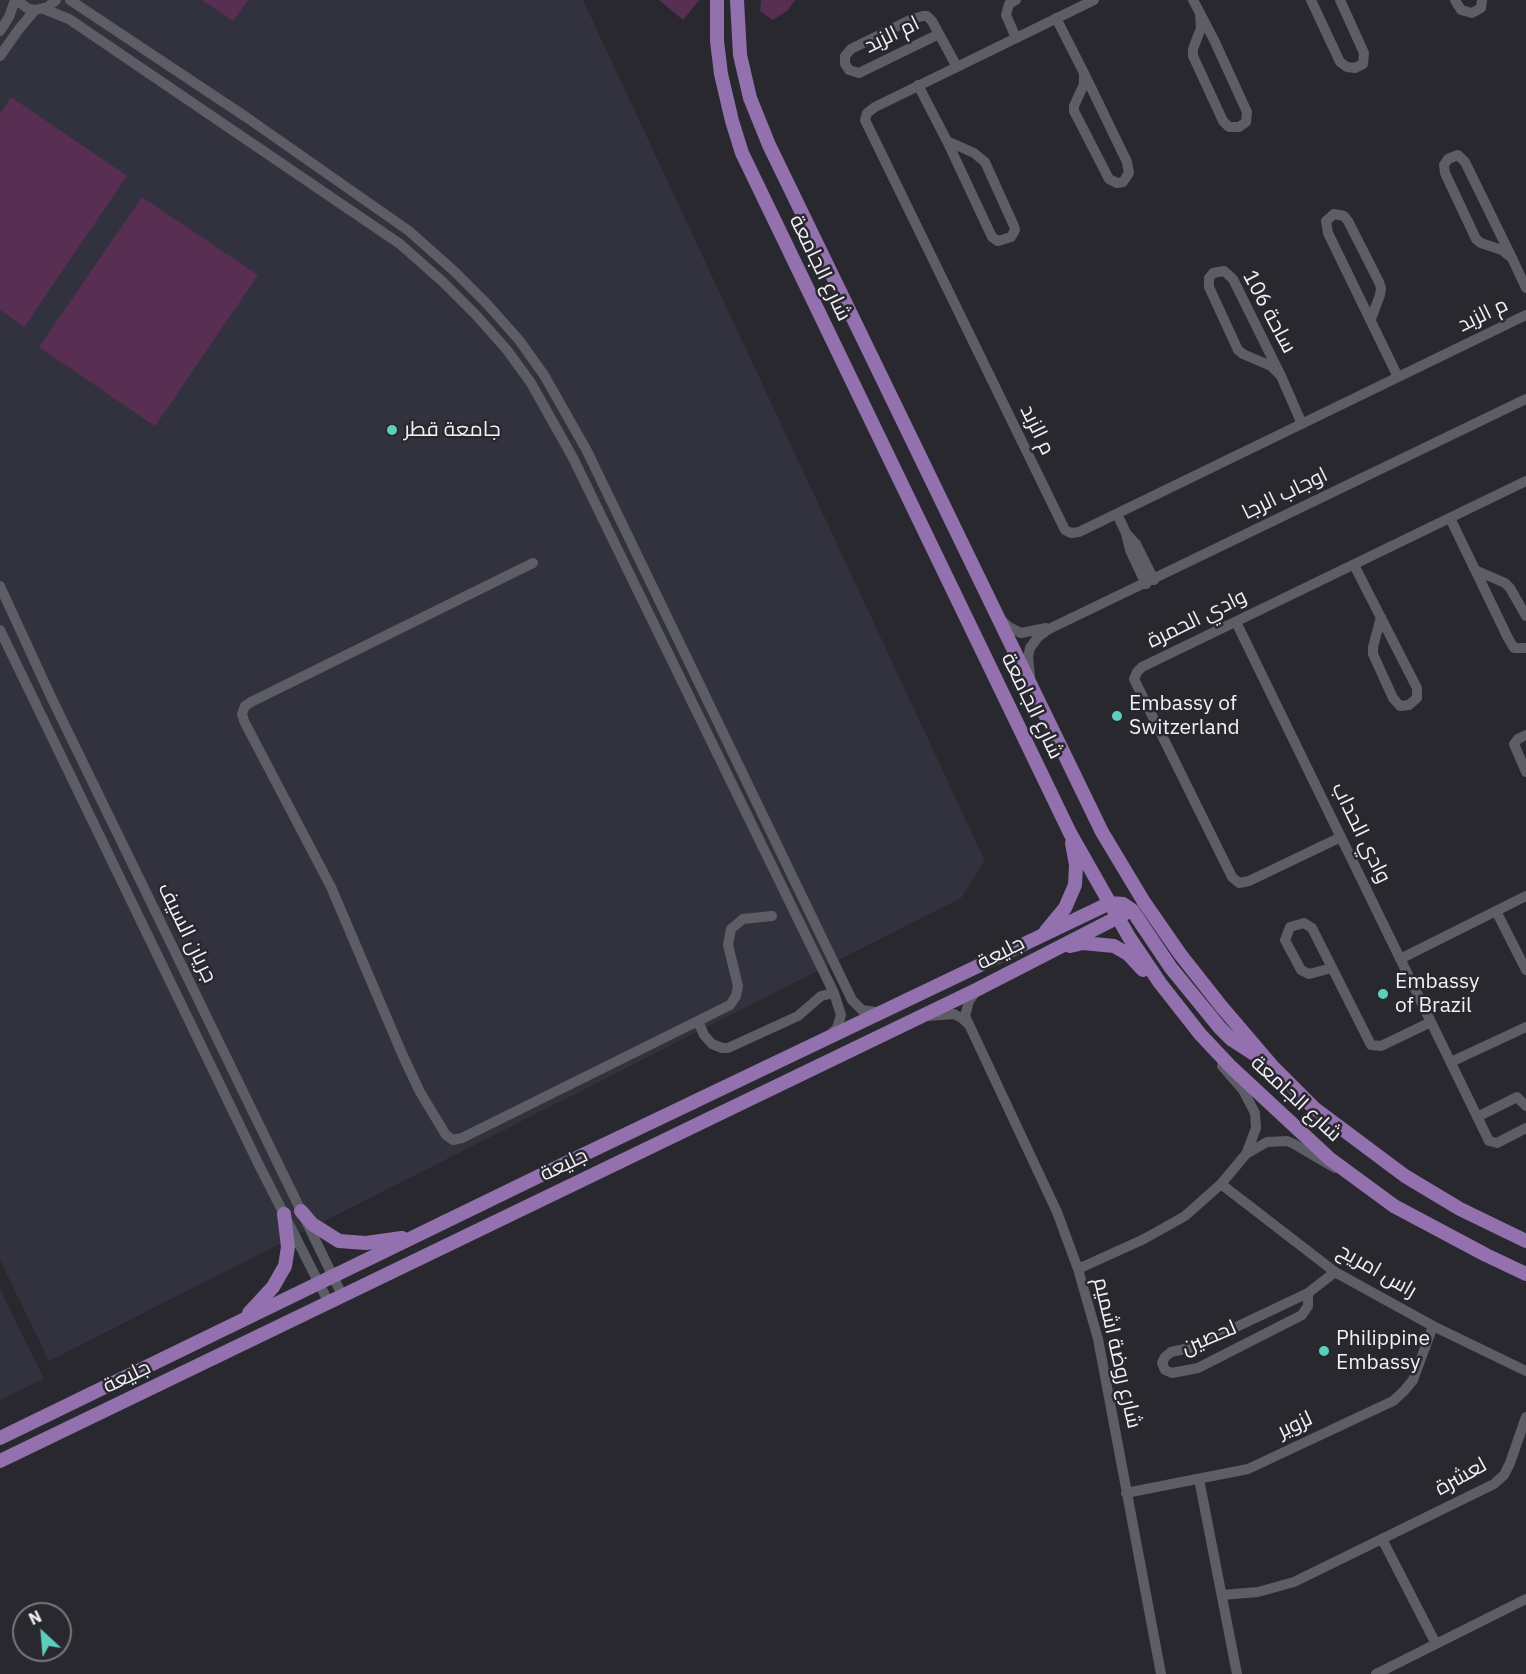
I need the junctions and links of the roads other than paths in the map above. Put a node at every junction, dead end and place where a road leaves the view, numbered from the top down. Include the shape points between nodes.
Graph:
1 (16, 0) edge
2 (56, 0) edge
3 (70, 0) edge
4 (717, 0) edge
5 (737, 0) edge
6 (1016, 0) edge
7 (1094, 0) edge
8 (1193, 0) edge
9 (1311, 0) edge
10 (1340, 0) edge
11 (1455, 0) edge
12 (1482, 0) edge
13 (40, 10) junction
14 (1200, 13) junction
15 (1056, 18) junction
16 (0, 31) edge
17 (939, 34) junction
18 (1016, 38) junction
19 (0, 56) edge
20 (957, 67) junction
21 (1084, 73) junction
22 (918, 86) junction
23 (948, 141) junction
24 (1512, 258) junction
25 (1526, 288) edge
26 (1526, 315) edge
27 (1371, 319) junction
28 (1281, 376) junction
29 (1398, 377) junction
30 (1526, 399) edge
31 (1302, 424) junction
32 (1526, 481) edge
33 (1117, 514) junction
34 (1449, 518) junction
35 (533, 563) dead end
36 (1354, 565) junction
37 (1476, 570) junction
38 (1150, 582) junction
39 (0, 586) edge
40 (990, 602) junction
41 (1526, 616) edge
42 (1381, 617) junction
43 (1236, 622) junction
44 (1060, 623) junction
45 (0, 630) edge
46 (1526, 648) edge
47 (1034, 692) junction
48 (52, 699) junction
49 (37, 706) junction
50 (1526, 735) edge
51 (1526, 772) edge
52 (1070, 833) junction
53 (1341, 837) junction
54 (1526, 897) edge
55 (1144, 902) junction
56 (1110, 903) junction
57 (1132, 910) junction
58 (1496, 911) junction
59 (772, 916) dead end
60 (1118, 917) junction
61 (1040, 937) junction
62 (1054, 950) junction
63 (1400, 959) junction
64 (1332, 968) junction
65 (1526, 970) edge
66 (840, 973) junction
67 (827, 979) junction
68 (1160, 983) junction
69 (978, 989) junction
70 (834, 993) junction
71 (882, 1013) junction
72 (919, 1018) junction
73 (698, 1021) junction
74 (1431, 1022) junction
75 (968, 1024) junction
76 (1526, 1027) edge
77 (1200, 1034) junction
78 (827, 1039) junction
79 (1451, 1062) junction
80 (1273, 1067) junction
81 (1526, 1106) edge
82 (1477, 1117) junction
83 (1526, 1128) edge
84 (1246, 1154) junction
85 (1348, 1173) junction
86 (1221, 1184) junction
87 (512, 1189) junction
88 (301, 1211) junction
89 (284, 1214) junction
90 (1496, 1228) junction
91 (418, 1234) junction
92 (1526, 1236) edge
93 (1526, 1241) edge
94 (1078, 1269) junction
95 (1335, 1272) junction
96 (1526, 1274) edge
97 (338, 1285) junction
98 (323, 1293) junction
99 (1308, 1293) junction
100 (237, 1323) junction
101 (1433, 1326) junction
102 (1526, 1371) edge
103 (1526, 1418) edge
104 (0, 1438) edge
105 (0, 1461) edge
106 (1198, 1479) junction
107 (1126, 1493) junction
108 (1382, 1539) junction
109 (1222, 1595) junction
110 (1526, 1599) edge
111 (1436, 1644) junction
112 (1161, 1674) edge
113 (1237, 1674) edge
114 (1376, 1674) edge

1 - 13 street via 27,8
1 - 16 street
2 - 13 street
3 - 66 street via 409,231 454,271 519,340 587,451
4 - 52 main road, شارع الجامعة via 721,74 742,153
5 - 40 main road, شارع الجامعة via 740,55 750,99
6 - 18 street via 1009,4 1006,15
7 - 15 street, م الزبد
8 - 14 street
9 - 10 street via 1340,62 1355,68 1363,64 1364,53
11 - 12 street via 1461,10 1472,13 1481,8
13 - 19 street via 23,23
13 - 67 street via 69,19 400,244 443,282 507,350 531,383 573,458
14 - 14 street via 1193,56 1223,121 1229,127 1239,127 1246,122 1247,112
15 - 18 street, م الزبد
15 - 21 street
17 - 17 street, ام الزبد via 930,18 918,16 851,49 845,64 849,70 860,73
17 - 20 street, ام الزبد
18 - 20 street, م الزبد
20 - 22 street, م الزبد
21 - 21 street via 1127,162 1129,173 1123,182 1109,179 1074,111
22 - 23 street
22 - 33 street, م الزبد via 869,110 867,125 1063,528 1079,532
23 - 23 street via 992,237 998,241 1011,237 1014,226 985,162
24 - 24 street via 1463,159 1455,155 1448,159 1445,174 1476,239
24 - 25 street
26 - 29 street, م الزبد
27 - 27 street via 1380,295 1379,282 1348,221 1334,214 1326,221 1326,229
27 - 29 street
28 - 28 street, ساحة 106 via 1230,275 1224,271 1213,273 1209,287 1238,350 1271,366
28 - 31 street, ساحة 106
29 - 31 street, م الزبد
30 - 38 street, اوجاب الرجا
31 - 33 street, م الزبد
32 - 34 street, وادي الحمرة
33 - 38 street via 1130,550
34 - 36 street, وادي الحمرة
34 - 37 street
35 - 73 street via 251,702 245,706 242,718 331,887 420,1092 450,1139 472,1134
36 - 42 street
36 - 43 street, وادي الحمرة
37 - 41 street via 1505,583
37 - 46 street via 1514,648
38 - 44 street, اوجاب الرجا
39 - 48 street, جريان السيف
40 - 44 street, اوجاب الرجا via 1004,623 1021,633
40 - 47 main road, شارع الجامعة
42 - 42 street via 1373,654 1393,698 1400,706 1409,705 1417,698 1417,688
43 - 53 street, وادي الحداب
43 - 53 street, وادي الحمرة via 1142,667 1134,679 1232,877 1239,883
44 - 47 street, اوجاب الرجا via 1043,633 1030,648 1028,665
45 - 49 street, جريان السيف
47 - 55 main road, شارع الجامعة via 1102,832
48 - 49 street via 45,697
48 - 88 street, جريان السيف
49 - 89 street, جريان السيف
50 - 51 street via 1514,744
52 - 56 main road, شارع الجامعة
52 - 61 main road via 1075,885 1065,908
53 - 63 street, وادي الحداب
54 - 58 street
55 - 57 main road, جليعة
55 - 80 main road, شارع الجامعة via 1187,963
56 - 57 main road
56 - 60 main road, شارع الجامعة
56 - 61 main road, جليعة
57 - 60 main road, جليعة
57 - 80 main road via 1171,968 1220,1028
58 - 63 street
58 - 65 street
59 - 73 street via 743,919 731,929 728,939 738,986 736,996 730,1005
60 - 62 main road, جليعة
60 - 68 main road, شارع الجامعة
61 - 71 main road, جليعة
62 - 68 main road via 1083,943 1114,946
62 - 69 main road, جليعة
63 - 74 street, وادي الحداب
64 - 64 street via 1310,974 1301,970 1286,940 1290,927 1304,923 1312,928
64 - 74 street via 1374,1047
66 - 67 street
66 - 71 street via 858,1008
67 - 70 street
68 - 77 main road, شارع الجامعة
69 - 72 main road, جليعة
69 - 75 street via 966,1009
70 - 73 street via 821,996 798,1016 728,1048 712,1044
70 - 78 street via 841,1019
71 - 78 main road, جليعة
72 - 75 street via 954,1014
72 - 97 main road, جليعة
74 - 79 street, وادي الحداب
75 - 94 street, شارع روضة اشميم via 1057,1212
76 - 79 street
77 - 84 street via 1255,1113 1256,1128
77 - 85 main road, شارع الجامعة
78 - 87 main road, جليعة
79 - 82 street, وادي الحداب
80 - 90 main road, شارع الجامعة via 1314,1108 1405,1176
81 - 82 street via 1517,1098
82 - 83 street, وادي الحداب via 1493,1144
84 - 85 street via 1267,1142 1287,1141
84 - 86 street
85 - 96 main road, شارع الجامعة via 1417,1219
86 - 94 street via 1185,1216
86 - 95 street, راس امريح
87 - 91 main road, جليعة
87 - 97 main road via 503,1203
88 - 91 main road via 312,1224 339,1241 366,1243
88 - 97 street, جريان السيف
89 - 98 street, جريان السيف
89 - 100 main road via 288,1247 285,1266 266,1296
90 - 92 street
90 - 93 main road, شارع الجامعة
91 - 97 main road, جليعة
94 - 107 street, شارع روضة اشميم via 1098,1339
95 - 99 street, لحصين
95 - 101 street, راس امريح
97 - 98 main road, جليعة
97 - 98 main road
98 - 100 main road, جليعة
98 - 105 main road, جليعة
99 - 99 street, لحصين via 1194,1347 1171,1352 1162,1363 1165,1370 1172,1373 1198,1368 1302,1315 1308,1305
100 - 104 main road, جليعة
101 - 102 street, راس امريح
101 - 106 street, لزوير via 1413,1380 1393,1401 1248,1469
103 - 108 street, لعشرة via 1510,1463 1494,1484
106 - 107 street, لزوير
106 - 109 street
107 - 112 street, شارع روضة اشميم
108 - 109 street, لعشرة via 1294,1582 1258,1592
108 - 111 street
109 - 113 street
110 - 111 street
111 - 114 street

